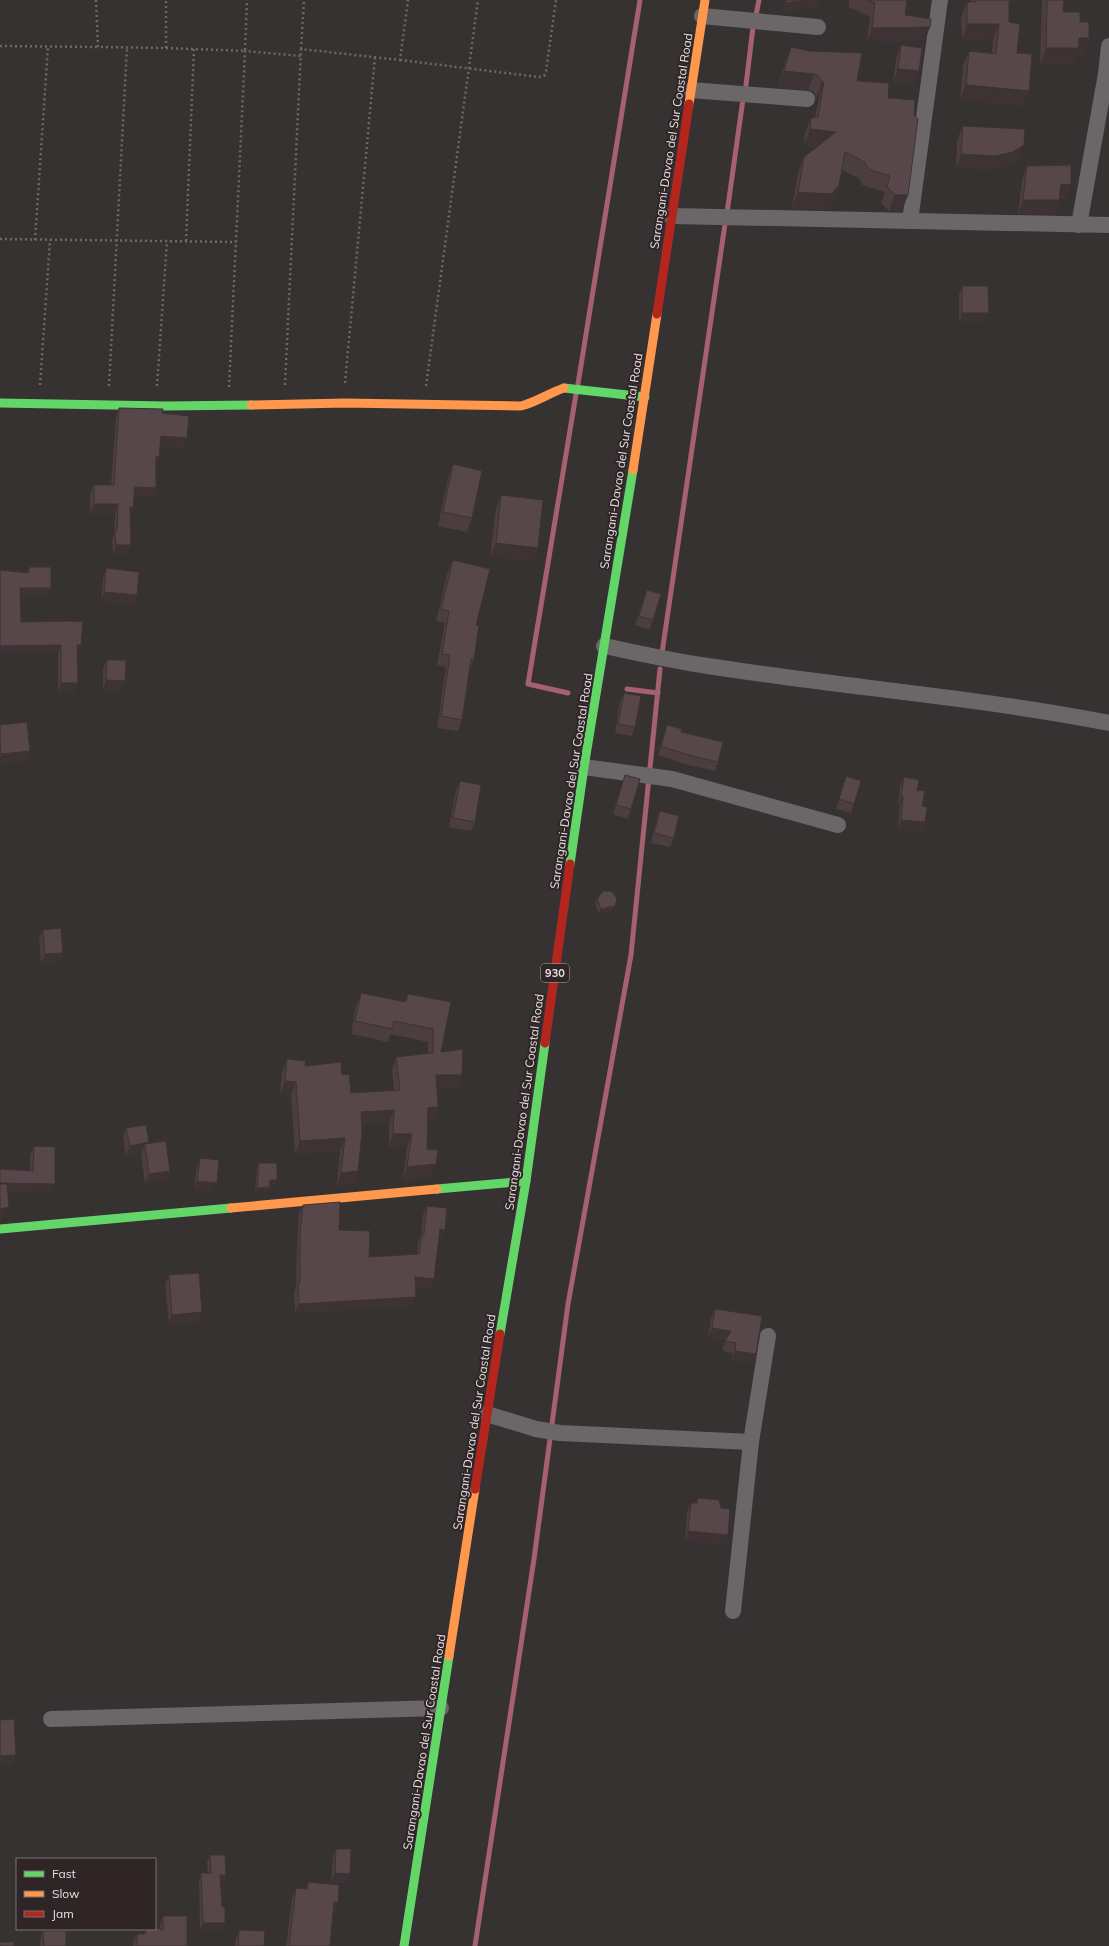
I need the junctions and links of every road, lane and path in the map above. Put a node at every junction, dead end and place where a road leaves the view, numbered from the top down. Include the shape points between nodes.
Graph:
1 (96, 0) edge
2 (166, 0) edge
3 (247, 0) edge
4 (304, 0) edge
5 (408, 0) edge
6 (478, 0) edge
7 (556, 0) edge
8 (705, 0) edge
9 (940, 0) edge
10 (702, 16) junction
11 (818, 27) dead end
12 (0, 46) edge
13 (48, 46) junction
14 (1109, 46) edge
15 (98, 47) junction
16 (127, 47) junction
17 (166, 48) junction
18 (194, 49) junction
19 (301, 50) junction
20 (246, 51) junction
21 (374, 57) junction
22 (400, 60) junction
23 (468, 68) junction
24 (1107, 74) edge
25 (691, 90) junction
26 (807, 99) dead end
27 (671, 216) junction
28 (910, 221) junction
29 (1079, 225) junction
30 (1109, 225) edge
31 (0, 239) edge
32 (35, 240) junction
33 (50, 240) junction
34 (118, 240) junction
35 (167, 241) junction
36 (186, 241) junction
37 (236, 242) junction
38 (109, 387) dead end
39 (157, 388) dead end
40 (344, 390) dead end
41 (40, 392) dead end
42 (228, 393) dead end
43 (645, 397) junction
44 (0, 403) edge
45 (287, 403) junction
46 (424, 405) junction
47 (604, 646) junction
48 (1109, 723) edge
49 (584, 767) junction
50 (838, 825) dead end
51 (526, 1180) junction
52 (0, 1229) edge
53 (768, 1336) dead end
54 (487, 1414) junction
55 (751, 1442) junction
56 (733, 1611) dead end
57 (441, 1708) junction
58 (51, 1719) dead end
59 (404, 1946) edge

1 - 15 path
2 - 17 path
3 - 20 path
4 - 19 path
5 - 22 path
6 - 23 path
7 - 23 path via 544,76
8 - 10 main road, Sarangani-Davao del Sur Coastal Road / 930
9 - 28 street
10 - 11 street
10 - 25 main road, Sarangani-Davao del Sur Coastal Road / 930
12 - 13 path
13 - 15 path
13 - 32 path
14 - 24 street
15 - 16 path
16 - 17 path
16 - 34 path
17 - 18 path
18 - 20 path
18 - 36 path
19 - 20 path via 301,56
19 - 21 path
19 - 45 path via 285,387
20 - 37 path
21 - 22 path
21 - 40 path
22 - 23 path
23 - 46 path
24 - 29 street
25 - 26 street
25 - 27 main road, Sarangani-Davao del Sur Coastal Road / 930
27 - 28 street
27 - 43 main road, Sarangani-Davao del Sur Coastal Road / 930
28 - 29 street
29 - 30 street
31 - 32 path
32 - 33 path
33 - 34 path
33 - 41 path
34 - 35 path
34 - 38 path
35 - 36 path
35 - 39 path
36 - 37 path
37 - 42 path
43 - 46 main road via 564,388 547,394 536,402 521,406
43 - 47 main road, Sarangani-Davao del Sur Coastal Road / 930
44 - 45 main road via 166,406
45 - 46 main road
47 - 48 street via 708,666 945,696
47 - 49 main road, Sarangani-Davao del Sur Coastal Road / 930
49 - 50 street via 672,778
49 - 51 main road, Sarangani-Davao del Sur Coastal Road / 930
51 - 52 main road
51 - 54 main road, Sarangani-Davao del Sur Coastal Road / 930
53 - 55 street
54 - 55 street via 536,1429 560,1433
54 - 57 main road, Sarangani-Davao del Sur Coastal Road / 930
55 - 56 street
57 - 58 street
57 - 59 main road, Sarangani-Davao del Sur Coastal Road / 930

